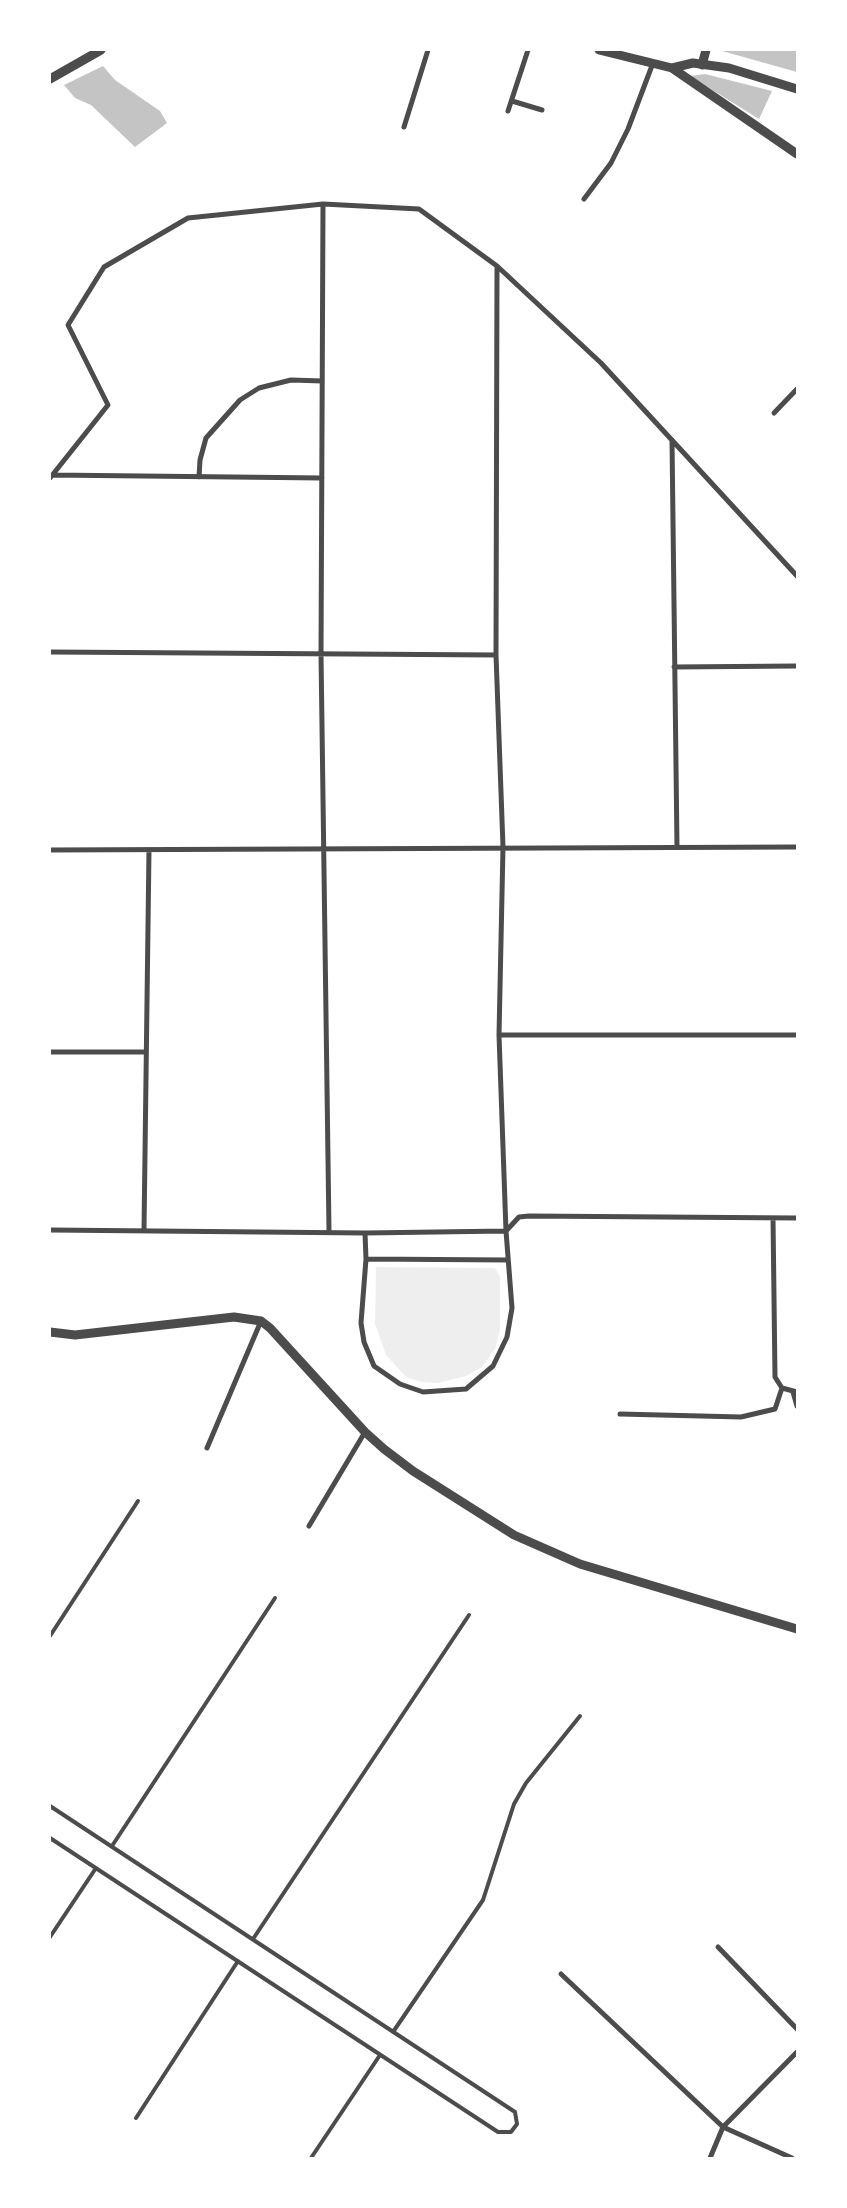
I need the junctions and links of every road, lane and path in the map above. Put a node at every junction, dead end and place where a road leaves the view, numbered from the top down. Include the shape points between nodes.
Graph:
1 (101, 50) edge
2 (428, 50) edge
3 (528, 50) edge
4 (598, 50) edge
5 (706, 50) edge
6 (653, 62) junction
7 (702, 64) junction
8 (672, 68) junction
9 (50, 79) edge
10 (797, 89) edge
11 (512, 100) junction
12 (542, 110) dead end
13 (508, 111) dead end
14 (404, 127) dead end
15 (797, 154) edge
16 (584, 199) dead end
17 (323, 204) junction
18 (497, 266) junction
19 (322, 381) junction
20 (797, 389) edge
21 (774, 413) dead end
22 (672, 440) junction
23 (51, 476) edge
24 (199, 477) junction
25 (322, 478) junction
26 (797, 576) edge
27 (50, 652) edge
28 (321, 654) junction
29 (496, 655) junction
30 (797, 666) edge
31 (674, 667) junction
32 (503, 847) junction
33 (677, 847) junction
34 (797, 847) edge
35 (323, 848) junction
36 (50, 850) edge
37 (149, 850) junction
38 (500, 1035) junction
39 (797, 1035) edge
40 (50, 1052) edge
41 (146, 1052) junction
42 (774, 1218) junction
43 (797, 1218) edge
44 (50, 1230) edge
45 (144, 1230) junction
46 (329, 1231) junction
47 (506, 1231) junction
48 (365, 1233) junction
49 (366, 1259) junction
50 (508, 1260) junction
51 (261, 1321) junction
52 (50, 1332) edge
53 (782, 1388) junction
54 (795, 1392) edge
55 (797, 1406) edge
56 (620, 1414) dead end
57 (365, 1432) junction
58 (207, 1448) dead end
59 (138, 1501) dead end
60 (309, 1526) dead end
61 (275, 1598) dead end
62 (469, 1615) dead end
63 (797, 1629) edge
64 (50, 1636) edge
65 (580, 1716) dead end
66 (50, 1806) edge
67 (50, 1838) edge
68 (112, 1846) junction
69 (96, 1868) junction
70 (50, 1937) edge
71 (253, 1939) junction
72 (718, 1947) dead end
73 (238, 1961) junction
74 (561, 1974) dead end
75 (797, 2030) edge
76 (393, 2032) junction
77 (797, 2052) edge
78 (380, 2055) junction
79 (136, 2118) dead end
80 (723, 2127) junction
81 (311, 2158) edge
82 (710, 2158) edge
83 (792, 2158) edge

1 - 9 street
2 - 14 street
3 - 11 street
4 - 6 street
5 - 7 street
6 - 8 street
6 - 16 street via 628,129 611,163
7 - 8 street
7 - 10 street via 729,68
8 - 15 street
11 - 12 street
11 - 13 street
17 - 18 street via 419,209
17 - 19 street
17 - 23 street via 188,218 104,267 68,325 108,405
18 - 22 street via 601,363
18 - 29 street
19 - 24 street via 291,380 259,388 240,400 206,438
19 - 25 street
20 - 21 street
22 - 26 street
22 - 31 street
23 - 24 street
24 - 25 street
25 - 28 street
27 - 28 street
28 - 29 street
28 - 35 street
29 - 32 street
30 - 31 street
31 - 33 street
32 - 33 street
32 - 35 street
32 - 38 street
33 - 34 street
35 - 37 street
35 - 46 street
36 - 37 street
37 - 41 street
38 - 39 street
38 - 47 street
40 - 41 street
41 - 45 street
42 - 43 street
42 - 47 street via 529,1216 519,1217
42 - 53 street via 775,1377
44 - 45 street
45 - 46 street
46 - 48 street
47 - 48 street
47 - 50 street
48 - 49 street
49 - 50 street
49 - 50 street via 361,1323 364,1342 374,1366 400,1384 424,1392 466,1389 493,1366 507,1337 512,1308
51 - 52 street via 234,1317 75,1334
51 - 57 street
51 - 58 street
53 - 54 street
53 - 56 street via 775,1409 741,1417
54 - 55 street
57 - 60 street
57 - 63 street via 413,1471 514,1535 580,1564
59 - 64 lane
61 - 68 lane
62 - 71 lane
65 - 76 lane via 526,1783 514,1804 483,1900
66 - 68 lane
67 - 69 lane
68 - 71 lane
69 - 70 lane
69 - 73 lane
71 - 76 lane
72 - 75 street
73 - 78 lane
73 - 79 lane
74 - 80 street
76 - 78 lane via 516,2112 517,2124 511,2132 498,2132
77 - 80 street
78 - 81 lane
80 - 82 street
80 - 83 street

